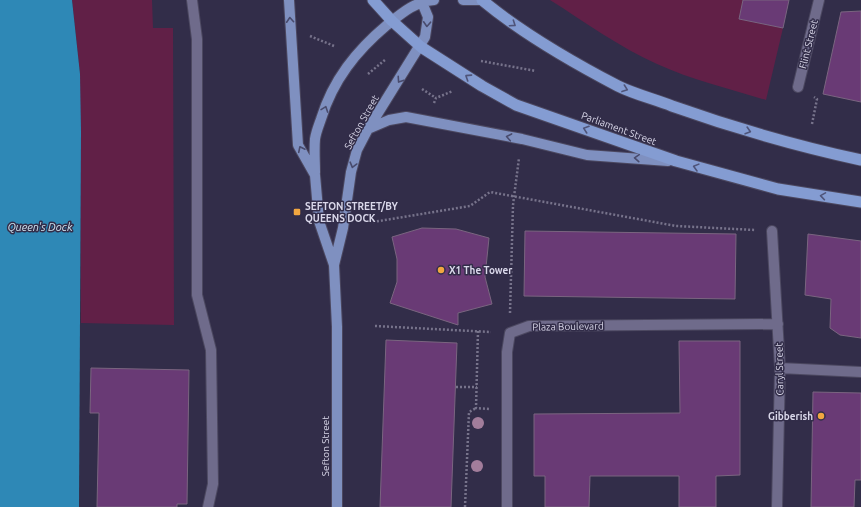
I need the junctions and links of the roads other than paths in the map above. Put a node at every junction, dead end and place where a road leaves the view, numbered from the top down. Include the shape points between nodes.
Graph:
1 (192, 0) edge
2 (289, 0) edge
3 (373, 0) edge
4 (422, 0) edge
5 (434, 0) edge
6 (462, 0) edge
7 (482, 0) edge
8 (819, 0) edge
9 (392, 21) junction
10 (421, 47) junction
11 (798, 87) road end
12 (368, 129) junction
13 (861, 160) edge
14 (676, 161) junction
15 (315, 175) junction
16 (861, 202) edge
17 (772, 231) road end
18 (334, 265) junction
19 (778, 324) junction
20 (780, 368) junction
21 (861, 372) edge
22 (208, 507) edge
23 (337, 507) edge
24 (507, 507) edge
25 (777, 507) edge

1 - 22 street via 197,39 196,295 211,350 213,484
15 -> 2 main road, Sefton Street via 298,145
3 - 9 highway, Parliament Street
4 - 5 main road
4 - 9 main road via 401,12
4 -> 10 main road, Sefton Street via 428,16 428,27
6 - 7 main road
7 -> 13 highway via 535,39 619,86 704,118 786,143
8 - 11 street, Flint Street
9 - 10 highway, Parliament Street
15 -> 9 main road via 315,139 338,78 351,60
10 -> 12 main road, Sefton Street
14 -> 10 highway, Parliament Street via 516,105
14 -> 12 main road via 587,155 522,139 406,117 389,120
12 -> 18 main road, Sefton Street via 357,150 351,172 343,228
16 -> 14 highway, Parliament Street via 778,189
15 - 18 main road, Sefton Street via 319,221
17 - 19 street, Caryl Street
18 - 23 main road, Sefton Street via 337,327
19 - 20 street, Caryl Street
19 - 24 street, Plaza Boulevard via 529,326 510,333 507,352
20 - 21 street
20 - 25 street, Caryl Street

